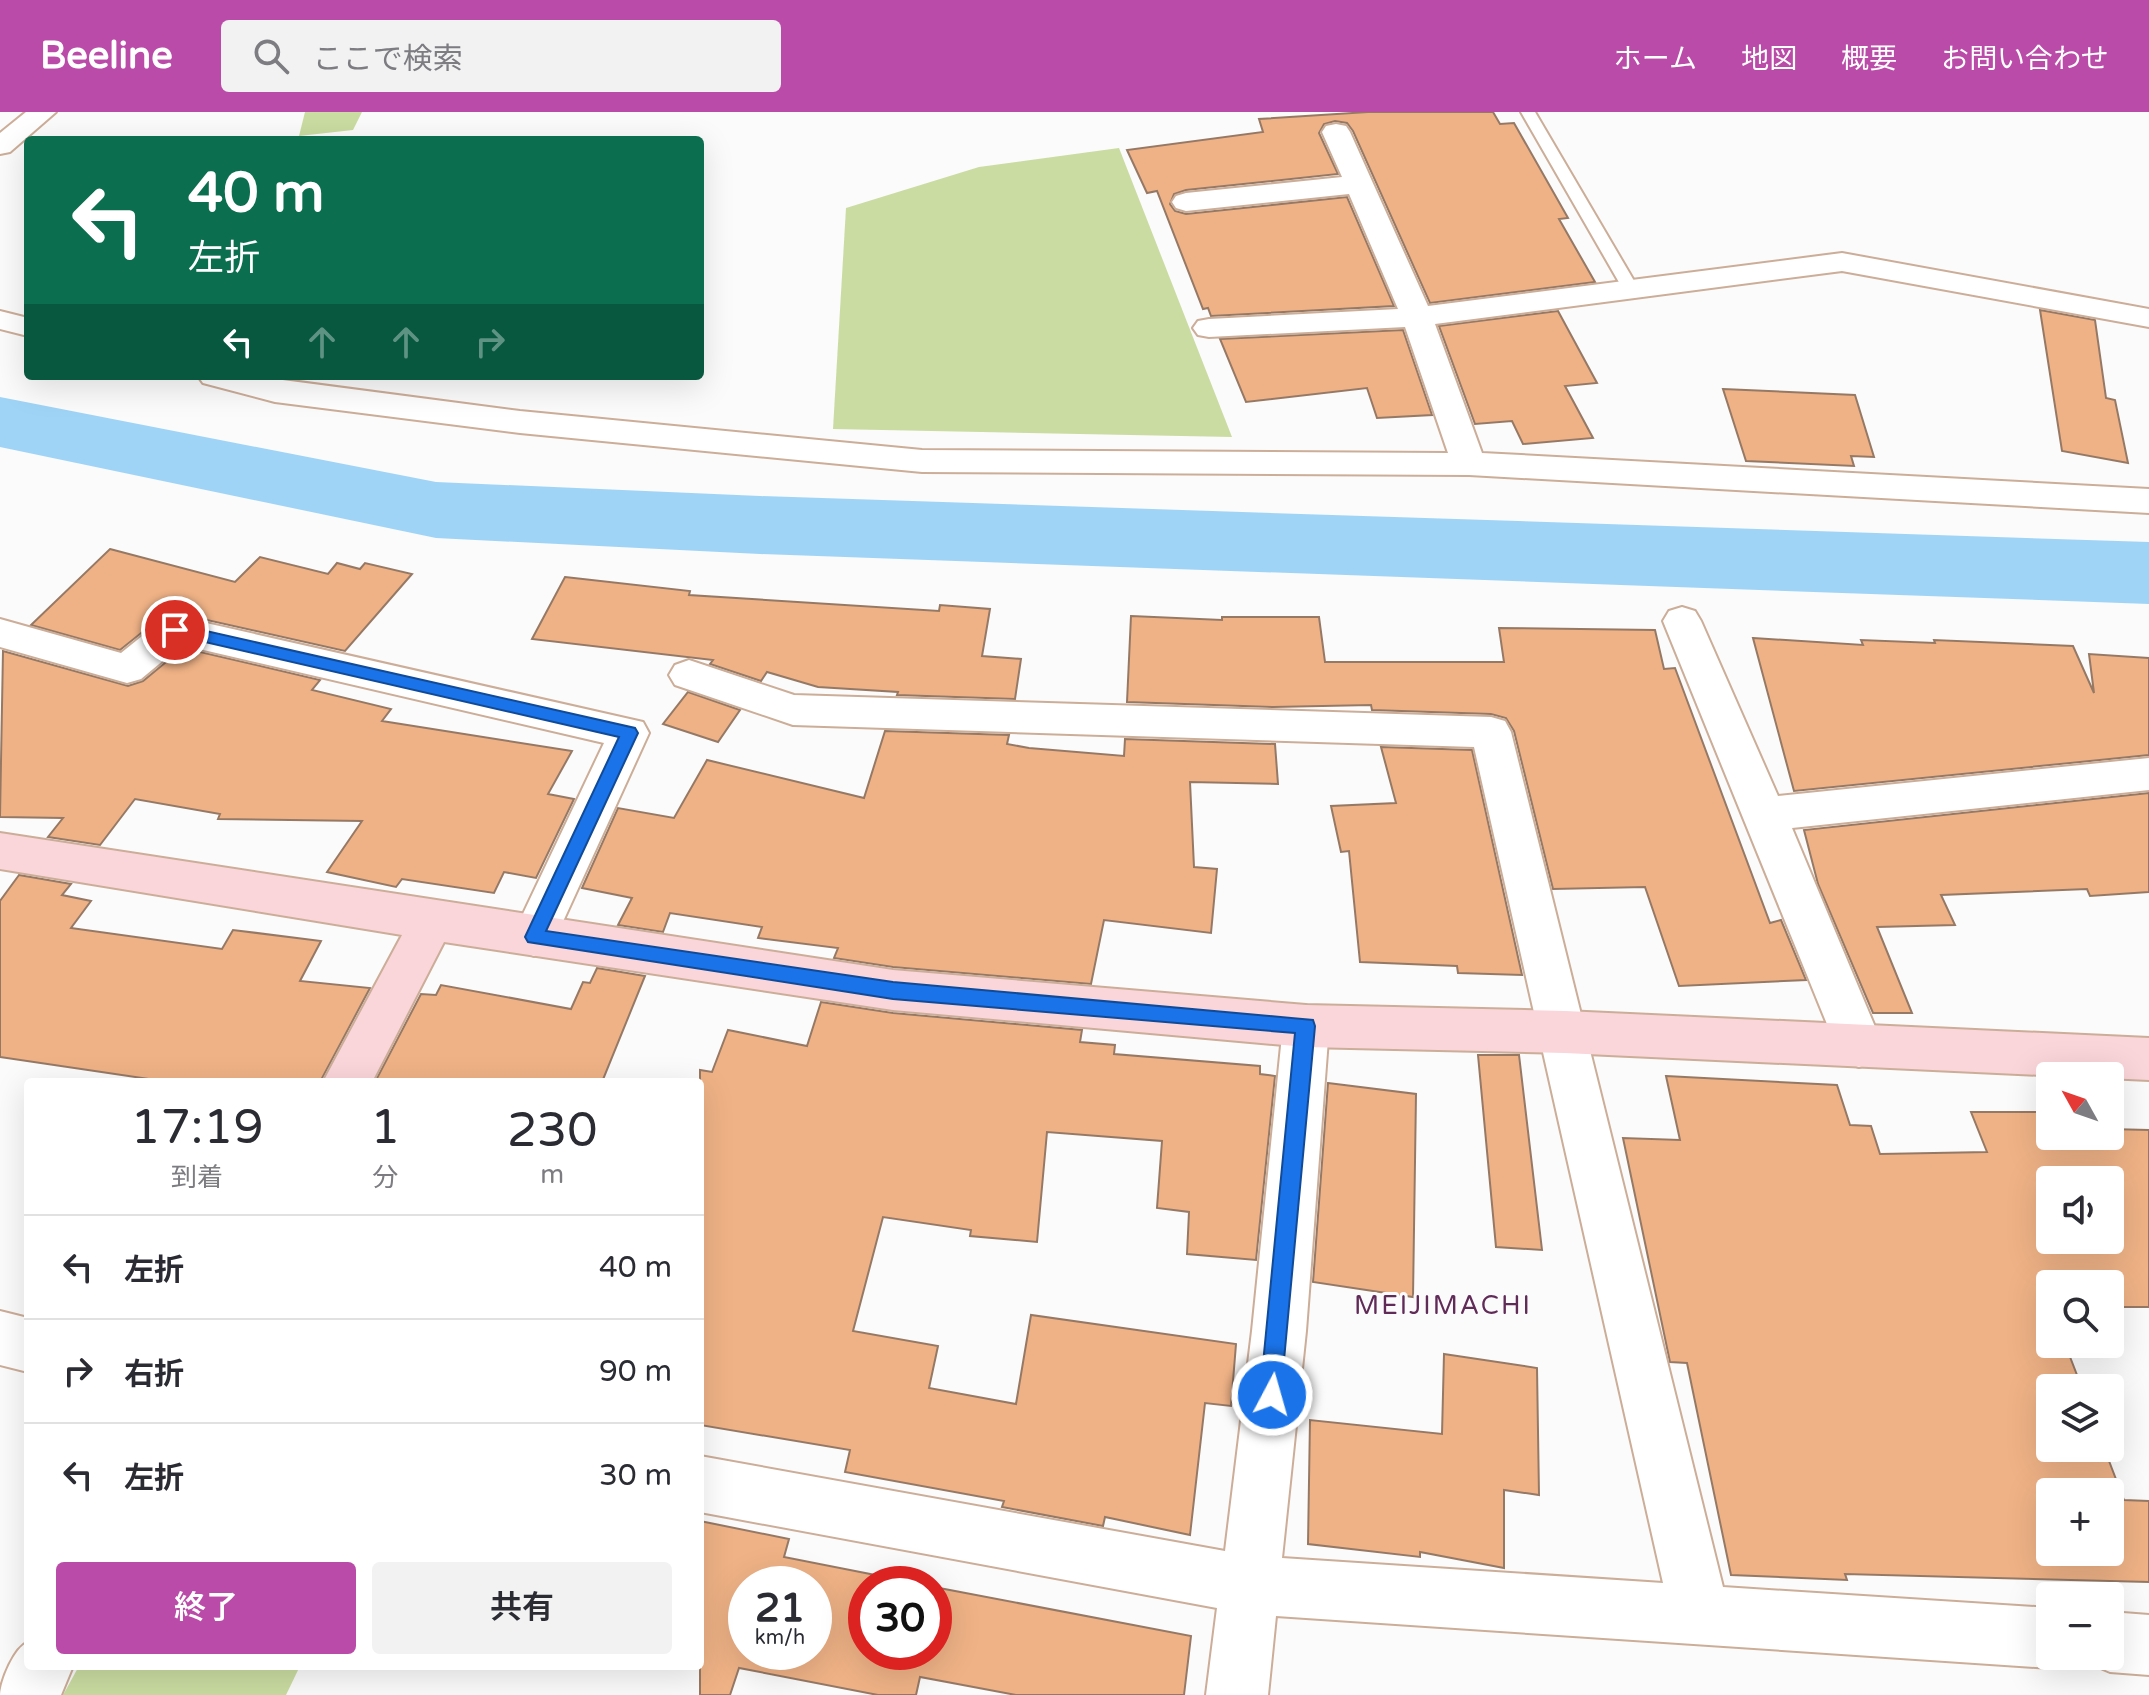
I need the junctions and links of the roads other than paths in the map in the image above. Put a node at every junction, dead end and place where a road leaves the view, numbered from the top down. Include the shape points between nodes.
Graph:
1 (43, 112) edge
2 (1528, 112) edge
3 (1336, 132) dead end
4 (0, 146) edge
5 (1359, 184) junction
6 (1186, 202) dead end
7 (1632, 291) junction
8 (1417, 317) junction
9 (2149, 318) edge
10 (0, 320) edge
11 (24, 326) edge
12 (1209, 328) dead end
13 (229, 380) edge
14 (1469, 464) junction
15 (2149, 501) edge
16 (1682, 621) dead end
17 (0, 633) edge
18 (689, 675) dead end
19 (2149, 774) edge
20 (1765, 814) junction
21 (0, 851) edge
22 (432, 921) junction
23 (534, 937) junction
24 (1306, 1026) junction
25 (1565, 1032) junction
26 (1859, 1046) junction
27 (2149, 1059) edge
28 (349, 1078) edge
29 (0, 1338) edge
30 (24, 1344) edge
31 (704, 1485) edge
32 (1250, 1585) junction
33 (1700, 1615) junction
34 (2036, 1637) edge
35 (2124, 1643) edge
36 (2149, 1645) edge
37 (41, 1670) edge
38 (28, 1695) edge
39 (1237, 1695) edge

1 - 4 street
2 - 7 lane
3 - 5 street
5 - 6 street
5 - 8 street
7 - 8 street
7 - 9 street via 1842,262
8 - 12 street
8 - 14 street
10 - 11 street
13 - 14 street via 275,392 520,422 922,461
14 - 15 street
16 - 20 street
17 - 23 street via 127,669 175,630 629,733
18 - 25 street via 793,710 1491,732
19 - 20 street
20 - 26 street
21 - 22 street
22 - 23 street
22 - 28 street
23 - 24 street via 893,990
24 - 25 street
24 - 32 street
25 - 26 street
25 - 33 street
26 - 27 street
29 - 30 street
31 - 32 street
32 - 33 street
32 - 39 street
33 - 34 street
35 - 36 street
37 - 38 street

